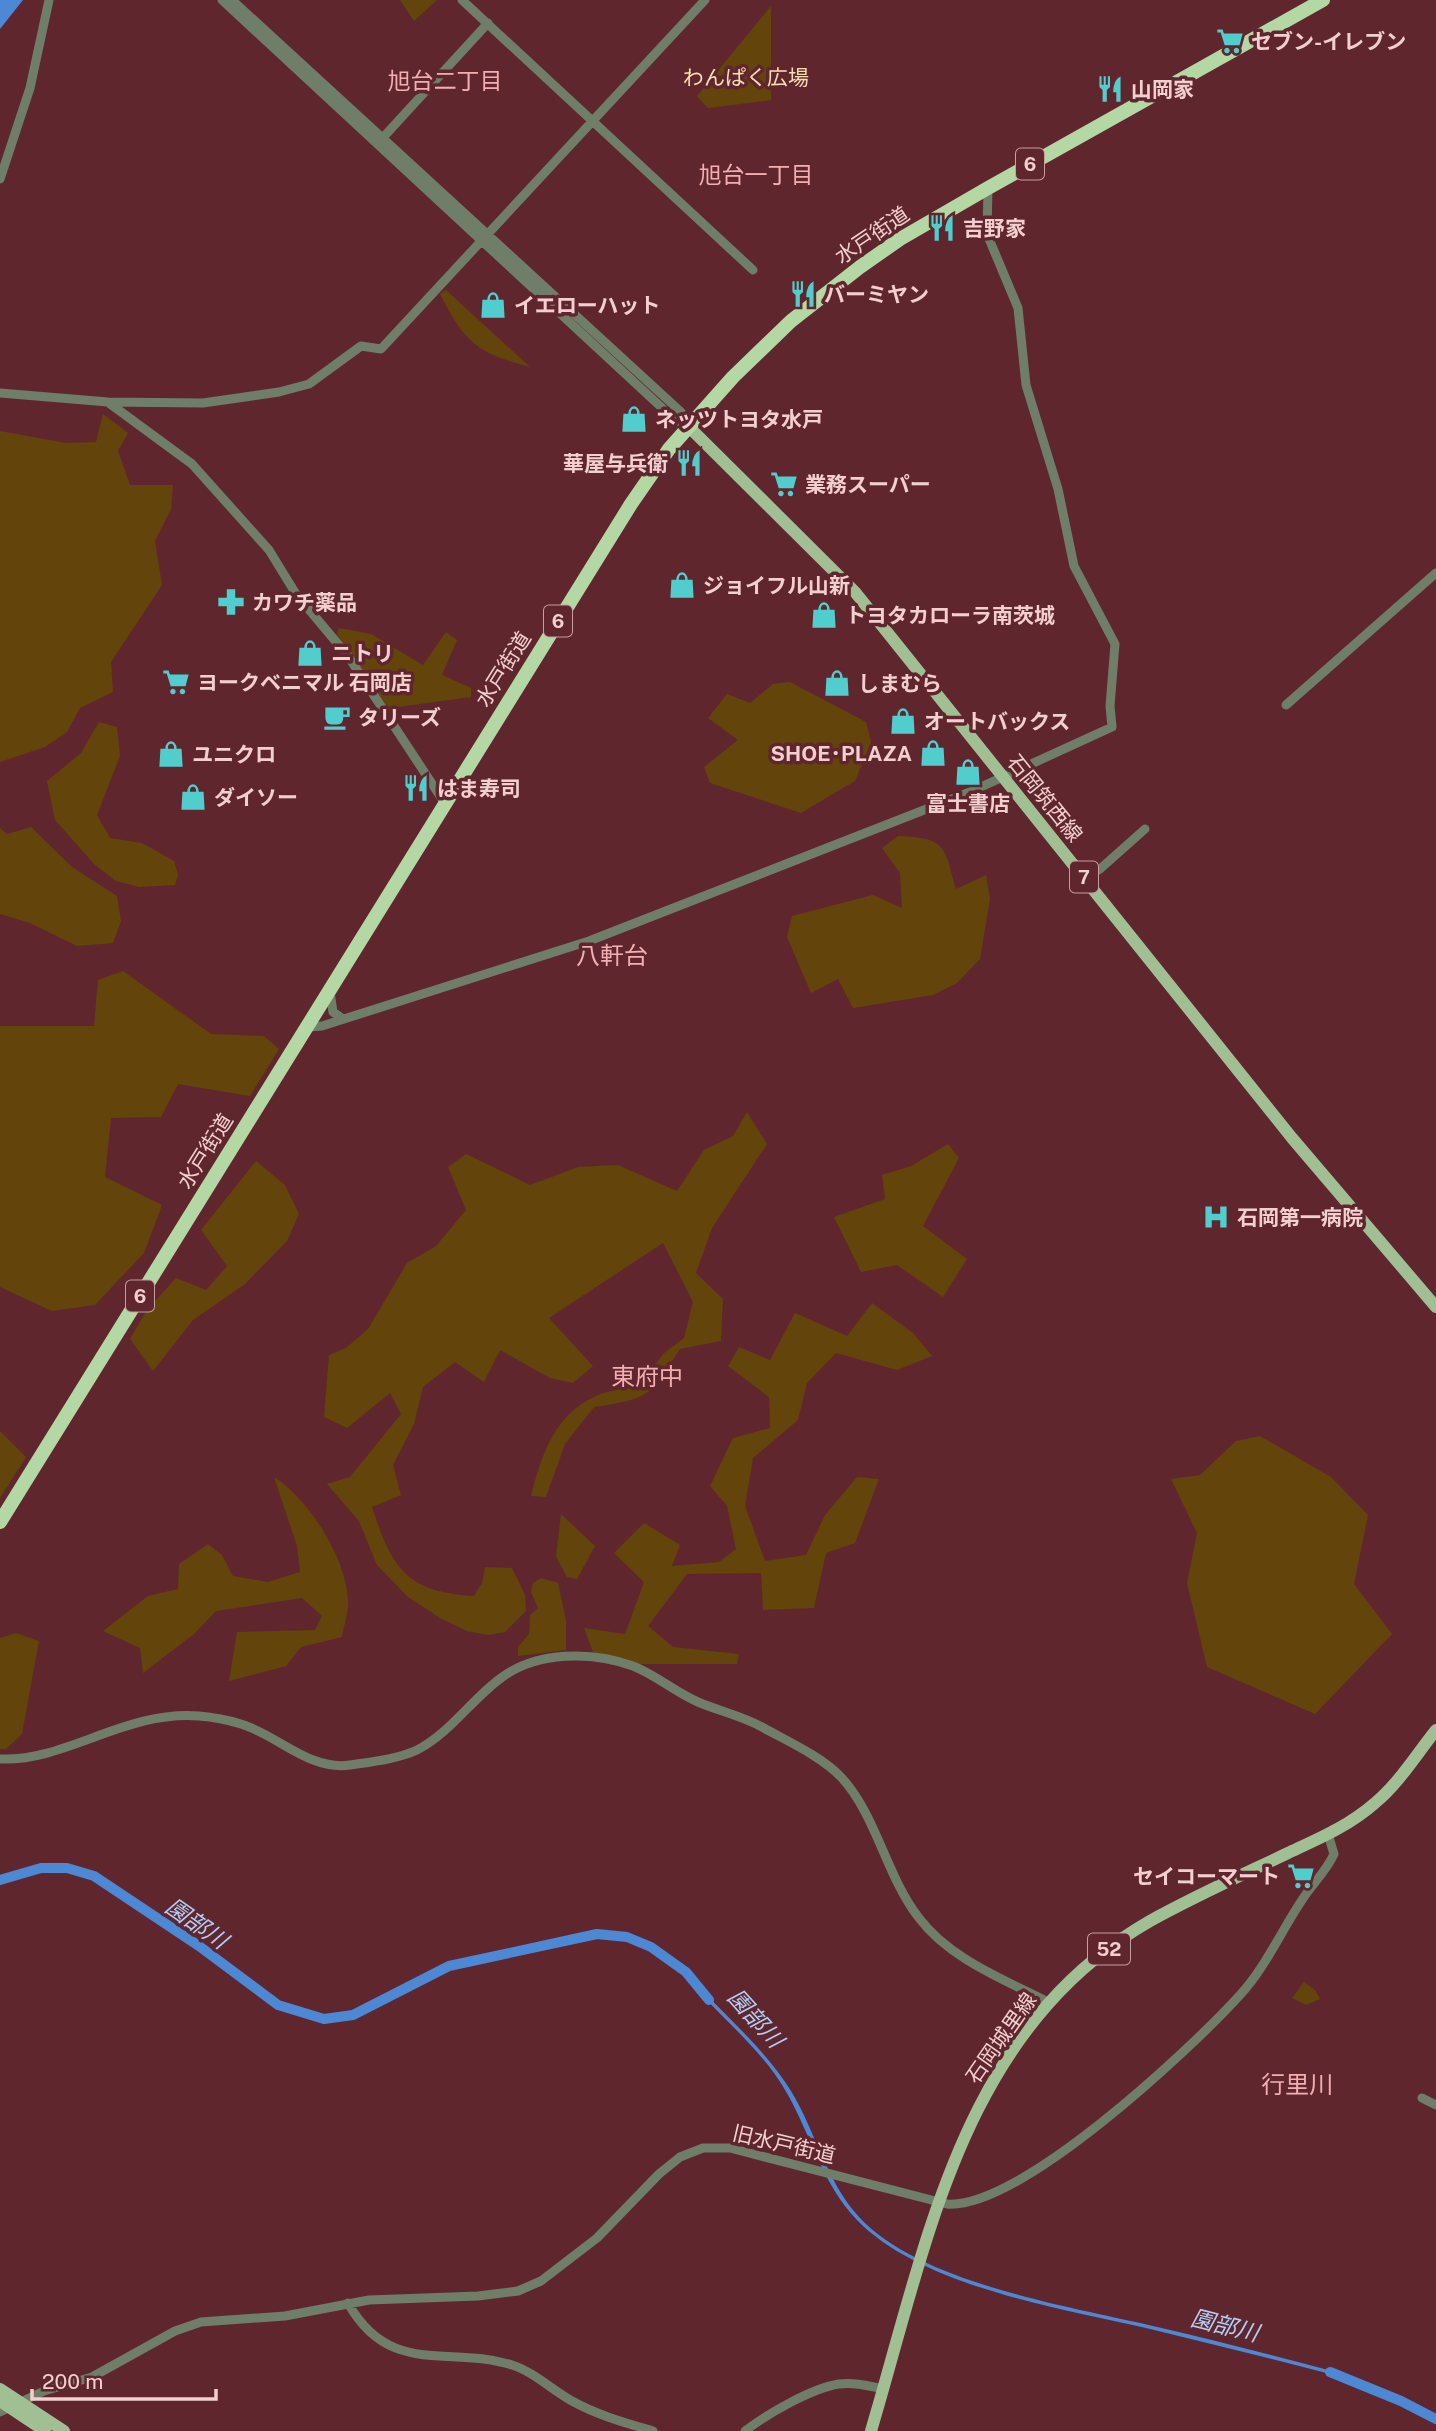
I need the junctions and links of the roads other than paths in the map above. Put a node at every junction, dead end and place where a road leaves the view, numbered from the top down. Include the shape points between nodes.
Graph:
1 (49, 0) edge
2 (222, 0) edge
3 (232, 0) edge
4 (462, 0) edge
5 (705, 0) edge
6 (1323, 0) edge
7 (488, 23) junction
8 (593, 120) junction
9 (379, 142) junction
10 (0, 179) edge
11 (988, 188) junction
12 (483, 238) junction
13 (753, 270) dead end
14 (0, 393) edge
15 (108, 402) junction
16 (688, 426) junction
17 (1436, 573) edge
18 (1286, 705) dead end
19 (1003, 776) junction
20 (444, 802) junction
21 (1146, 829) dead end
22 (1085, 877) junction
23 (330, 992) junction
24 (344, 1019) junction
25 (308, 1027) junction
26 (1436, 1307) edge
27 (0, 1521) edge
28 (1436, 1730) edge
29 (0, 1759) edge
30 (1328, 1834) junction
31 (1048, 2002) junction
32 (1422, 2098) dead end
33 (1436, 2105) edge
34 (940, 2202) junction
35 (348, 2303) junction
36 (0, 2389) edge
37 (884, 2389) junction
38 (7, 2406) edge
39 (45, 2431) edge
40 (64, 2431) edge
41 (653, 2431) edge
42 (745, 2431) edge
43 (871, 2431) edge

1 - 10 street via 30,88
2 - 9 street
3 - 9 street
4 - 7 street
5 - 8 street
6 - 11 highway, 水戸街道 / 6
7 - 8 street
7 - 9 street
8 - 12 street
8 - 13 street
9 - 12 street
11 - 16 highway, 水戸街道 / 6 via 900,239 820,298 763,347
11 - 19 street via 987,234 1018,308 1026,385 1058,489 1074,566 1113,635 1116,654 1112,727
12 - 15 street via 381,349 361,346 309,384 202,403
12 - 16 street via 674,419
14 - 15 street
15 - 20 street via 191,464 269,550 296,594 348,656
16 - 19 main road, 石岡筑西線 / 7 via 855,592
16 - 20 highway, 水戸街道 / 6 via 631,504
17 - 18 street
19 - 22 main road, 石岡筑西線 / 7
19 - 24 street via 589,941
20 - 23 highway, 水戸街道 / 6
21 - 22 street
22 - 26 main road, 石岡筑西線 / 7 via 1289,1134
23 - 24 street via 333,1012
23 - 25 highway, 水戸街道 / 6
24 - 25 street
25 - 27 highway, 水戸街道 / 6
28 - 30 main road, 石岡城里線 / 52 via 1384,1795
29 - 31 street via 45,1752 135,1721 169,1715 242,1724 303,1756 346,1766 414,1752 505,1675 542,1660 573,1655 603,1658 633,1667 693,1700 757,1724 839,1775 917,1916 966,1960
30 - 31 main road, 石岡城里線 / 52 via 1145,1924 1097,1958
30 - 34 street, 旧水戸街道 via 1335,1854 1330,1864 1242,1993 1188,2047 1107,2117 1009,2186 967,2204
31 - 34 main road, 石岡城里線 / 52 via 988,2086
32 - 33 street
34 - 35 street, 旧水戸街道 via 730,2148 703,2148 669,2164 597,2238 528,2287 496,2295
34 - 37 main road, 石岡城里線 / 52
35 - 38 street, 旧水戸街道 via 285,2316 186,2326 92,2376
35 - 41 street via 372,2332 403,2351 512,2365 588,2409
36 - 38 main road
37 - 42 street via 832,2386
37 - 43 main road, 石岡城里線 / 52
38 - 39 main road
38 - 40 main road

